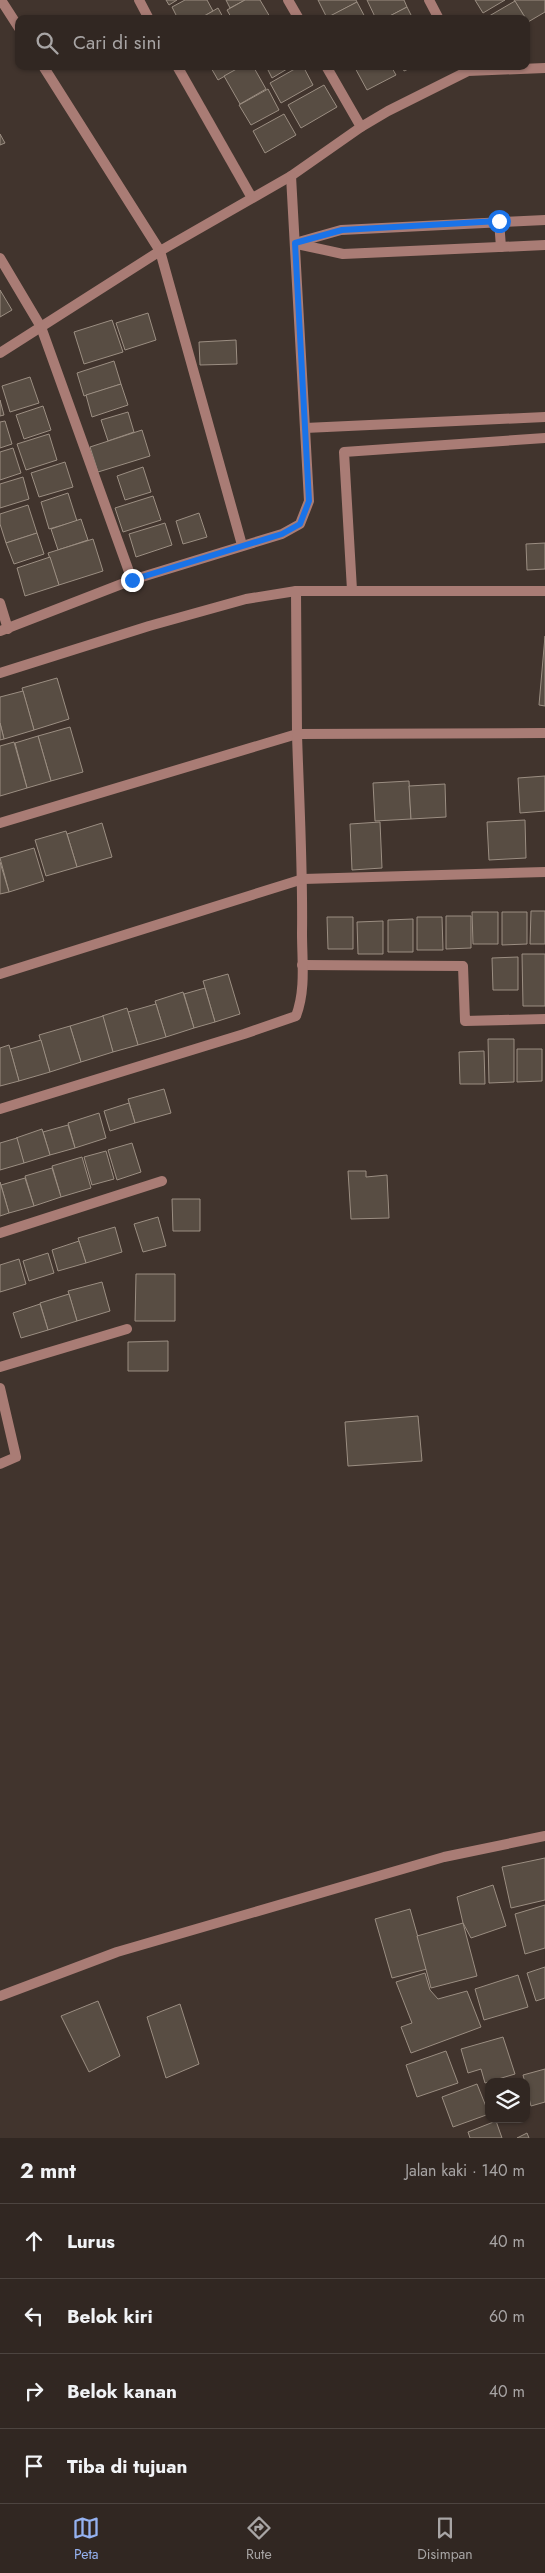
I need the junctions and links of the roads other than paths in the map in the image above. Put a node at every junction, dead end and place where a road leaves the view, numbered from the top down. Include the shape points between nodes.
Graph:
1 (1, 0) edge
2 (138, 0) edge
3 (288, 0) edge
4 (429, 0) edge
5 (147, 15) edge
6 (297, 15) edge
7 (437, 15) edge
8 (15, 22) edge
9 (530, 68) edge
10 (545, 68) edge
11 (46, 70) edge
12 (178, 70) edge
13 (328, 70) edge
14 (465, 70) edge
15 (360, 126) junction
16 (291, 176) junction
17 (252, 198) junction
18 (545, 220) edge
19 (499, 221) junction
20 (295, 243) junction
21 (545, 245) edge
22 (501, 247) junction
23 (160, 251) junction
24 (0, 258) edge
25 (41, 327) junction
26 (0, 353) edge
27 (545, 417) edge
28 (305, 428) junction
29 (545, 438) edge
30 (242, 545) junction
31 (132, 580) junction
32 (352, 590) junction
33 (296, 591) junction
34 (545, 591) edge
35 (0, 603) edge
36 (4, 630) edge
37 (0, 674) edge
38 (545, 733) edge
39 (296, 734) junction
40 (0, 823) edge
41 (545, 872) edge
42 (302, 879) junction
43 (302, 965) junction
44 (0, 974) edge
45 (545, 1019) edge
46 (0, 1109) edge
47 (162, 1181) dead end
48 (0, 1233) edge
49 (127, 1329) dead end
50 (0, 1367) edge
51 (0, 1388) edge
52 (0, 1464) edge
53 (545, 1836) edge
54 (0, 1996) edge

1 - 8 street
2 - 5 street
3 - 6 street
4 - 7 street
9 - 10 street
11 - 23 street
12 - 17 street
13 - 15 street
14 - 15 street
15 - 16 street
16 - 17 street
16 - 20 street
17 - 23 street
18 - 19 street
19 - 20 street via 342,230
19 - 22 street
20 - 22 street via 343,254
20 - 28 street
21 - 22 street
23 - 25 street
23 - 30 street
24 - 25 street
25 - 26 street
25 - 31 street
27 - 28 street
28 - 30 street via 309,501 300,524 282,534
29 - 32 street via 344,452
30 - 31 street
31 - 36 street
32 - 33 street
32 - 34 street
33 - 37 street via 246,599 149,626
33 - 39 street
35 - 36 street
38 - 39 street
39 - 40 street
39 - 42 street
41 - 42 street
42 - 43 street
42 - 44 street
43 - 45 street via 463,966 465,1021
43 - 46 street via 302,999 296,1016
47 - 48 street
49 - 50 street
51 - 52 street via 16,1457
53 - 54 street via 444,1857 117,1952

